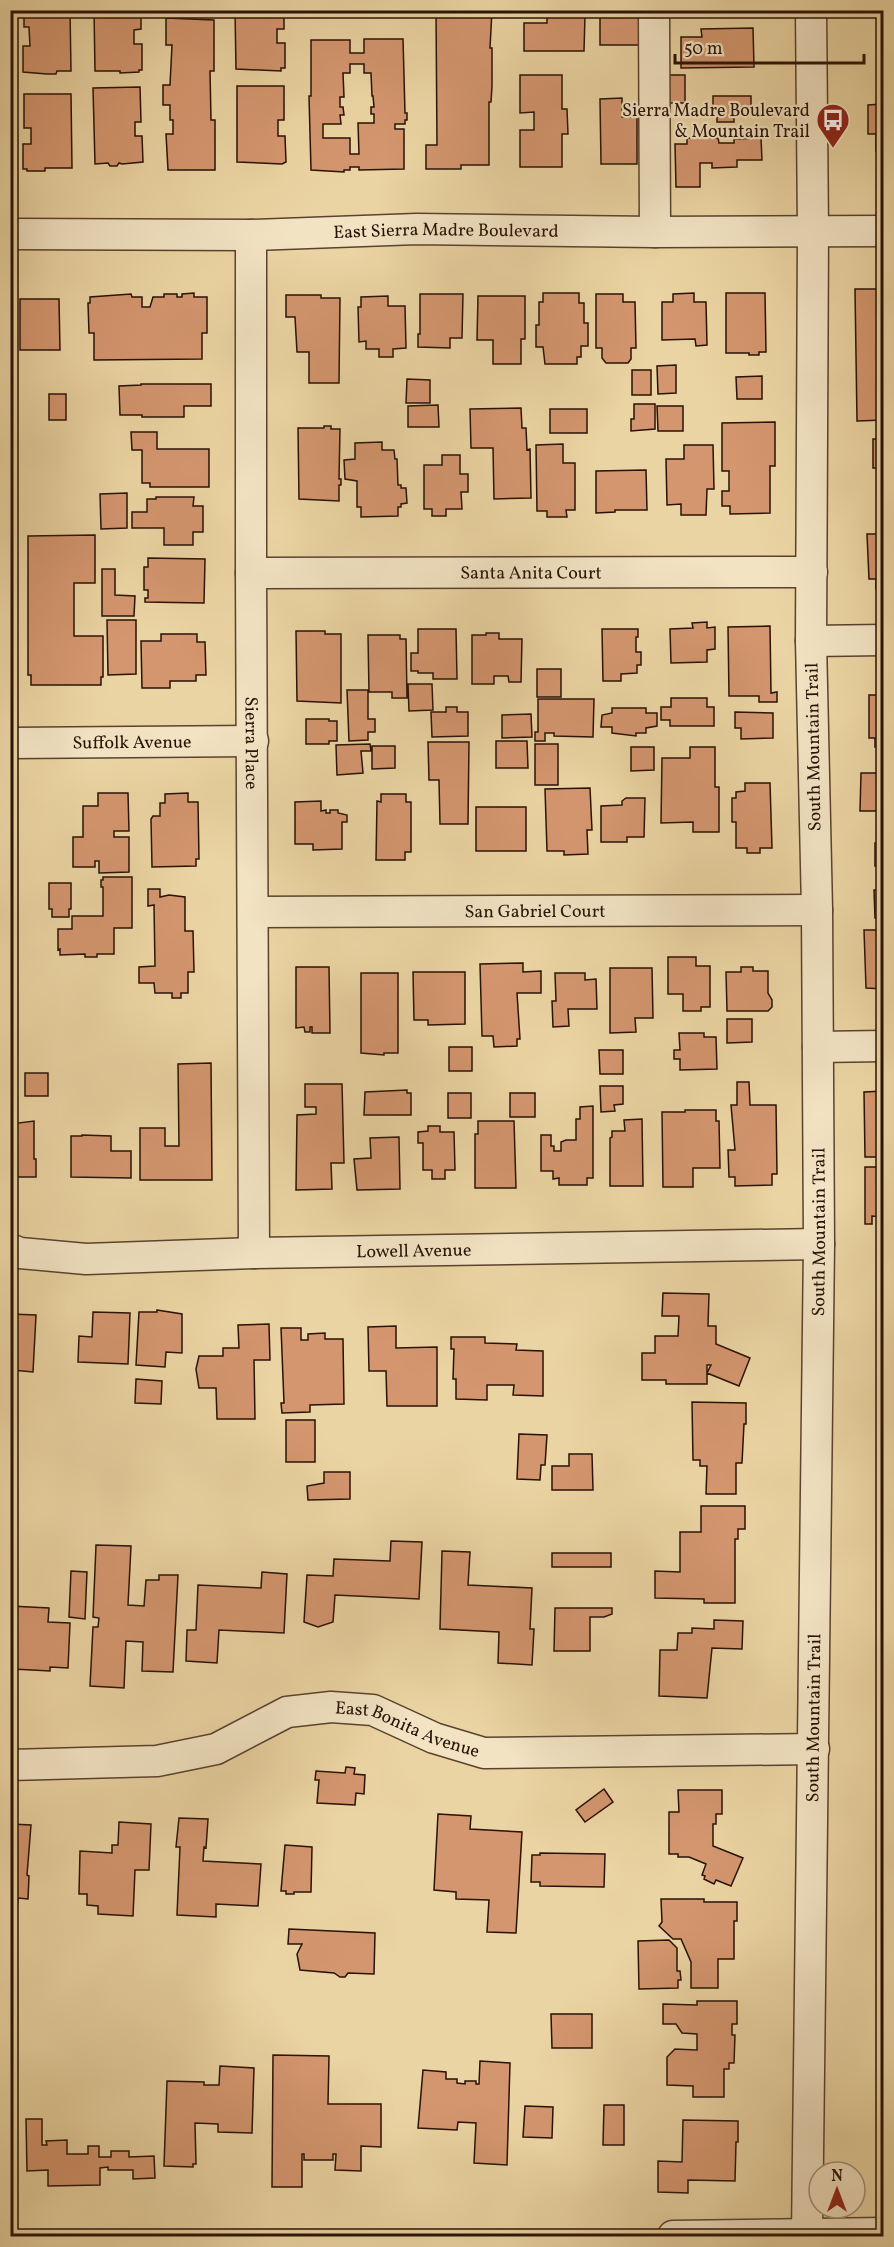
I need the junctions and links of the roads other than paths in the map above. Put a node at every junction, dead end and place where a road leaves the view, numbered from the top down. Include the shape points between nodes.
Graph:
1 (654, 10) edge
2 (811, 10) edge
3 (884, 231) edge
4 (655, 232) junction
5 (813, 232) junction
6 (10, 234) edge
7 (252, 234) junction
8 (812, 572) junction
9 (251, 573) junction
10 (884, 640) edge
11 (811, 641) junction
12 (253, 741) junction
13 (10, 743) edge
14 (817, 910) junction
15 (253, 912) junction
16 (884, 1046) edge
17 (818, 1047) junction
18 (819, 1244) junction
19 (10, 1249) edge
20 (254, 1253) junction
21 (814, 1749) junction
22 (10, 1765) edge
23 (884, 2233) edge
24 (807, 2235) edge
25 (673, 2236) edge

1 - 4 street
2 - 5 street, South Mountain Trail
3 - 5 street, East Sierra Madre Boulevard
4 - 5 street, East Sierra Madre Boulevard
4 - 7 street, East Sierra Madre Boulevard via 417,230
5 - 8 street, South Mountain Trail
6 - 7 street, East Sierra Madre Boulevard
7 - 9 street, Sierra Place
8 - 9 street, Santa Anita Court
8 - 11 street, South Mountain Trail
9 - 12 street, Sierra Place
10 - 11 street
11 - 14 street, South Mountain Trail
12 - 13 street, Suffolk Avenue
12 - 15 street, Sierra Place
14 - 15 street, San Gabriel Court
14 - 17 street, South Mountain Trail
15 - 20 street, Sierra Place
16 - 17 street
17 - 18 street, South Mountain Trail
18 - 20 street, Lowell Avenue
18 - 21 street, South Mountain Trail
19 - 20 street, Lowell Avenue via 86,1259
21 - 22 street, East Bonita Avenue via 484,1753 435,1738 373,1710 331,1707 287,1713 216,1749 157,1761
21 - 24 street, South Mountain Trail
23 - 24 street
24 - 25 street

